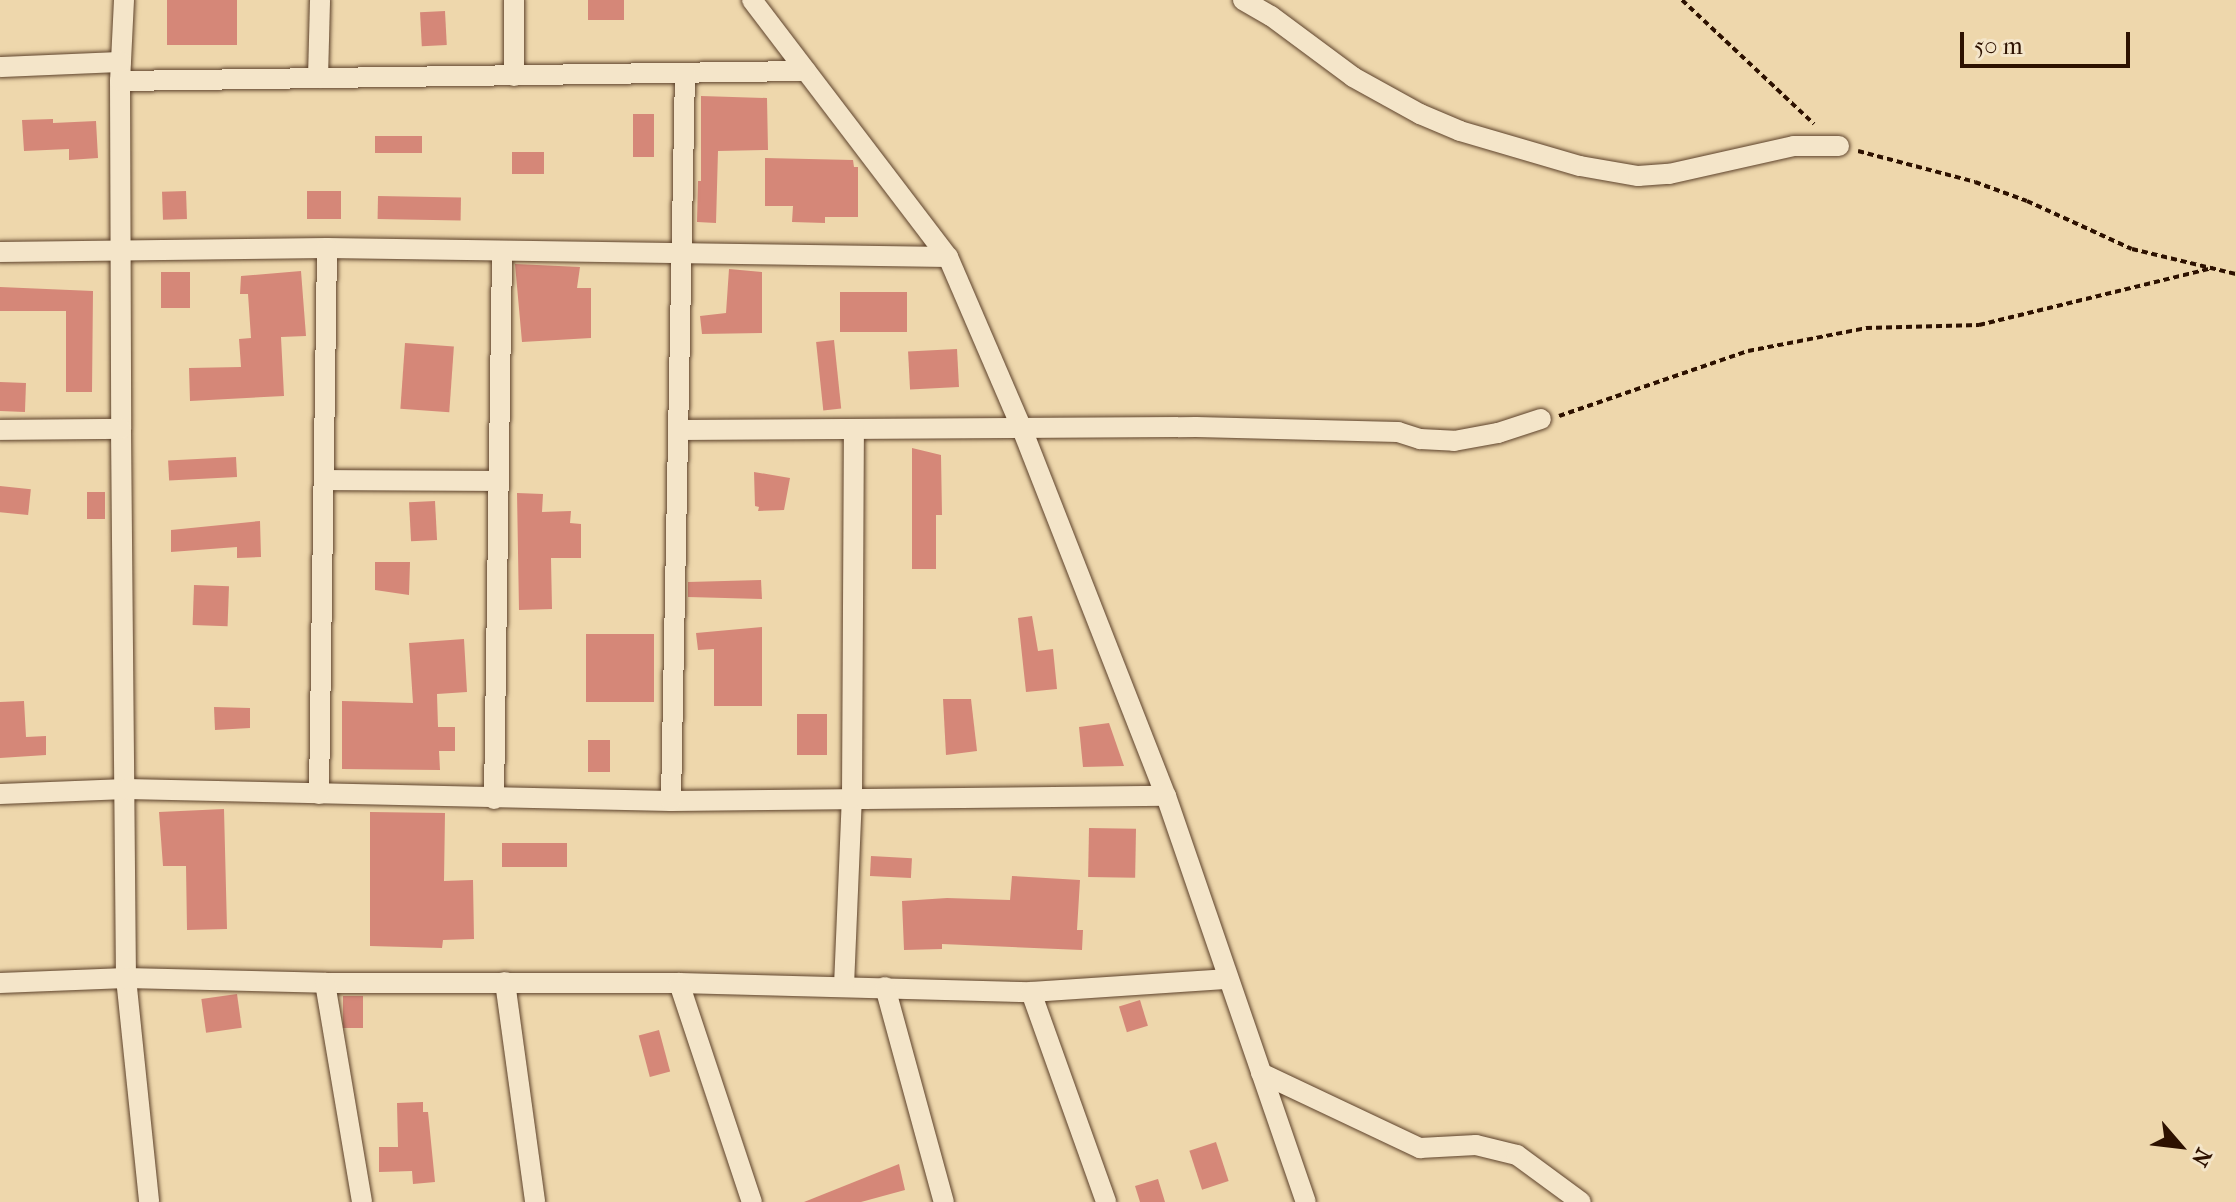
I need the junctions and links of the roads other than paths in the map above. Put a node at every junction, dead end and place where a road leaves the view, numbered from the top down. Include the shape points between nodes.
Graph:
1 (124, 0) edge
2 (320, 0) edge
3 (514, 0) edge
4 (752, 0) edge
5 (1243, 0) edge
6 (0, 67) edge
7 (806, 71) junction
8 (120, 72) junction
9 (685, 74) junction
10 (514, 76) junction
11 (318, 78) junction
12 (1839, 146) road end
13 (327, 248) junction
14 (121, 250) junction
15 (0, 252) edge
16 (502, 252) junction
17 (681, 253) junction
18 (948, 257) junction
19 (1541, 419) road end
20 (121, 429) junction
21 (854, 429) junction
22 (1022, 429) junction
23 (0, 430) edge
24 (678, 430) junction
25 (324, 480) junction
26 (498, 481) junction
27 (126, 789) junction
28 (0, 794) edge
29 (319, 794) junction
30 (1166, 796) junction
31 (852, 798) junction
32 (494, 799) junction
33 (671, 801) junction
34 (126, 978) junction
35 (1229, 979) junction
36 (505, 982) junction
37 (0, 983) edge
38 (325, 983) junction
39 (679, 983) junction
40 (844, 986) junction
41 (885, 987) junction
42 (1031, 992) junction
43 (1261, 1073) junction
44 (149, 1202) edge
45 (362, 1202) edge
46 (535, 1202) edge
47 (752, 1202) edge
48 (944, 1202) edge
49 (1106, 1202) edge
50 (1306, 1202) edge
51 (1581, 1202) edge

1 - 8 street
2 - 11 street
3 - 10 street
4 - 7 street
5 - 12 street via 1353,77 1420,114 1580,166 1638,176 1669,174 1794,146
6 - 8 street
7 - 9 street
7 - 18 street
8 - 11 street
8 - 14 street
9 - 10 street
9 - 17 street
10 - 11 street
13 - 14 street
13 - 16 street
13 - 25 street
14 - 15 street
14 - 20 street
16 - 17 street
16 - 26 street
17 - 18 street
17 - 24 street
18 - 22 street
19 - 22 street via 1454,441 1326,429
20 - 23 street
20 - 27 street
21 - 22 street
21 - 24 street
21 - 31 street
22 - 30 street
24 - 33 street
25 - 26 street
25 - 29 street
26 - 32 street
27 - 28 street
27 - 29 street
27 - 34 street
29 - 32 street
30 - 31 street
30 - 35 street
31 - 33 street
31 - 40 street
32 - 33 street
34 - 37 street
34 - 38 street
34 - 44 street
35 - 42 street
35 - 43 street
36 - 38 street
36 - 39 street
36 - 46 street
38 - 45 street
39 - 40 street
39 - 47 street
40 - 41 street
41 - 42 street
41 - 48 street
42 - 49 street
43 - 50 street
43 - 51 street via 1420,1148 1476,1145 1517,1155

